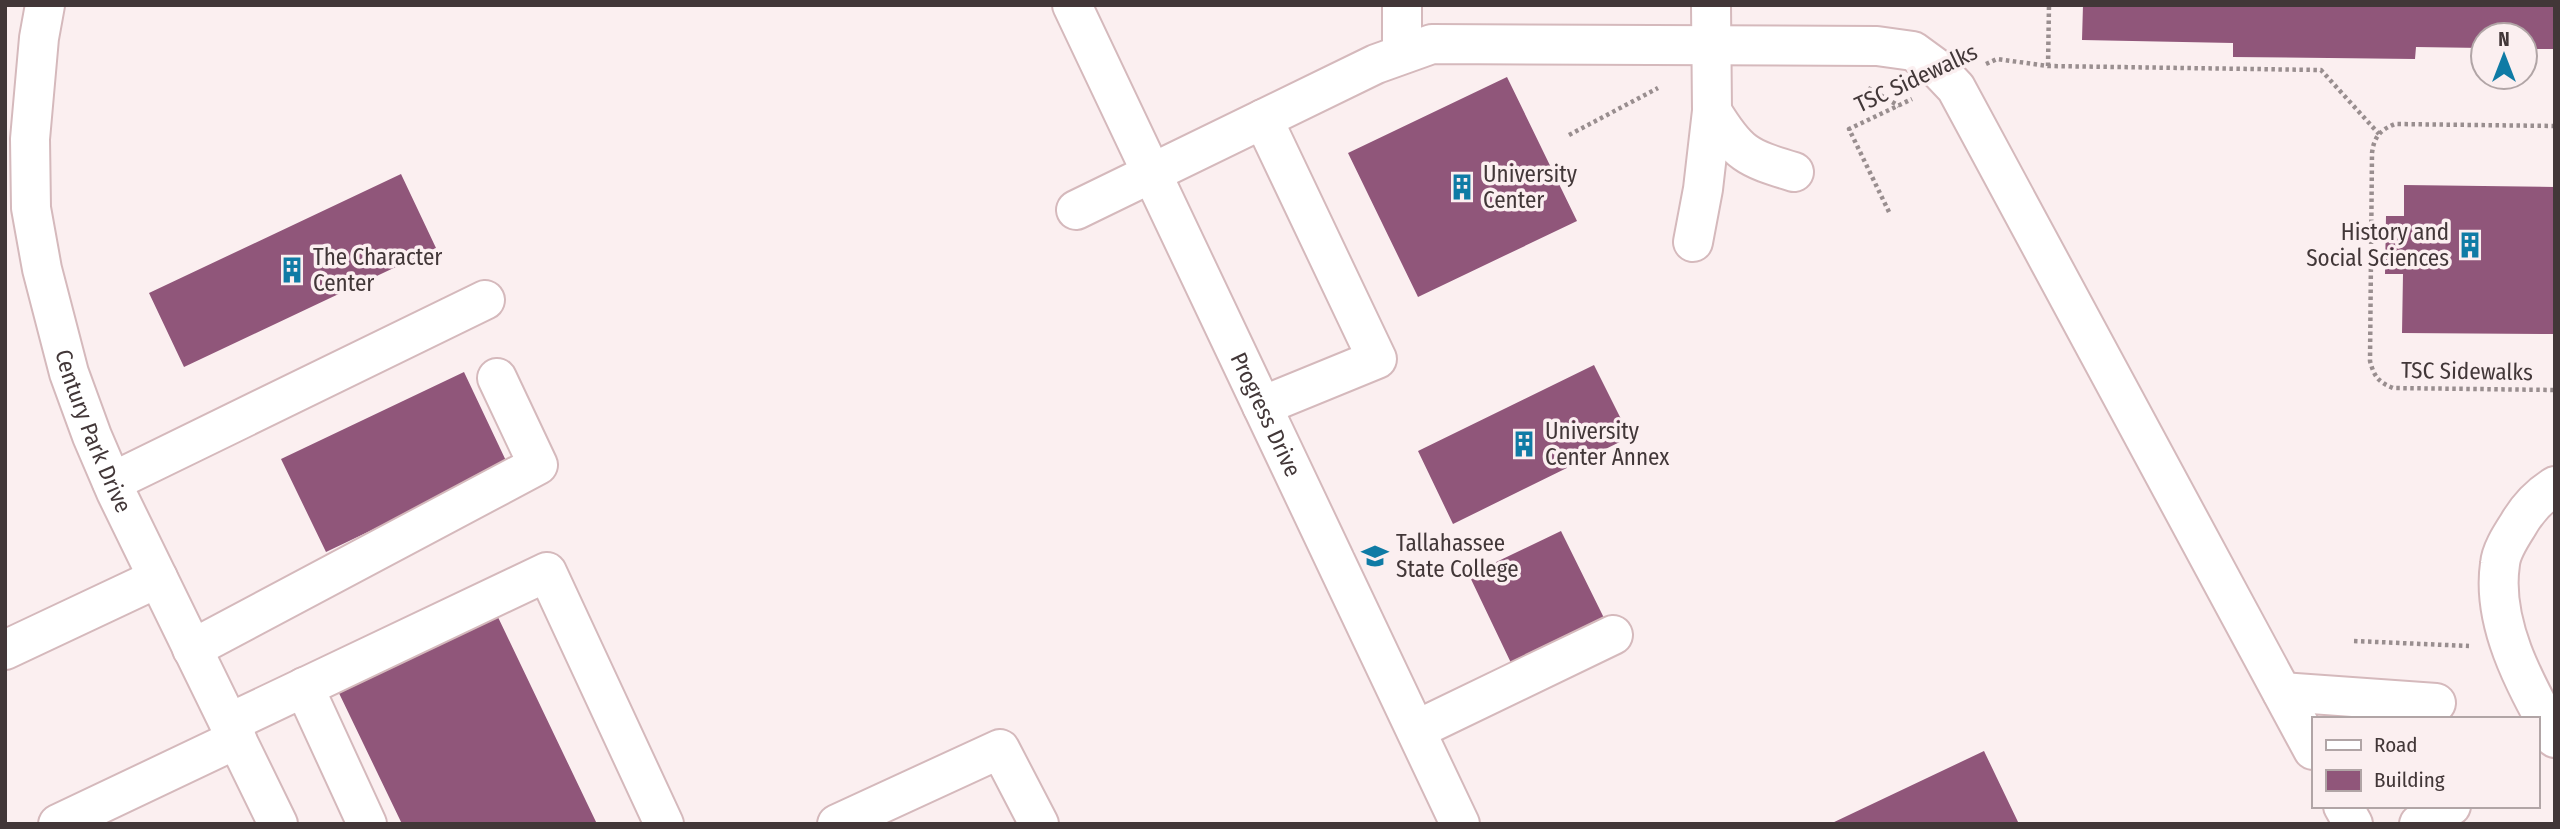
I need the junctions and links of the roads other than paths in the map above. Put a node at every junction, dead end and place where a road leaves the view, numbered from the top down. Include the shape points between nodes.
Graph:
1 (45, 5) edge
2 (1072, 5) edge
3 (1402, 5) edge
4 (1711, 5) edge
5 (1712, 45) junction
6 (1402, 54) junction
7 (1712, 111) junction
8 (1263, 119) junction
9 (1794, 172) dead end
10 (1151, 173) junction
11 (1076, 210) dead end
12 (1693, 242) dead end
13 (485, 300) dead end
14 (497, 378) dead end
15 (1262, 405) junction
16 (112, 482) junction
17 (2555, 486) edge
18 (158, 578) junction
19 (1613, 635) dead end
20 (192, 649) junction
21 (5, 650) edge
22 (304, 687) junction
23 (2282, 692) junction
24 (2436, 703) dead end
25 (1416, 730) junction
26 (233, 731) junction
27 (2555, 738) edge
28 (2312, 748) edge
29 (2555, 750) edge
30 (2539, 759) edge
31 (2344, 808) edge
32 (2447, 808) edge
33 (58, 824) edge
34 (278, 824) edge
35 (367, 824) edge
36 (663, 824) edge
37 (837, 824) edge
38 (1039, 824) edge
39 (1461, 824) edge
40 (2353, 824) edge
41 (2419, 824) edge

1 - 16 street, Century Park Drive via 30,139 31,208 69,373
2 - 10 street, Progress Drive
3 - 6 street
4 - 5 street
5 - 6 street via 1432,44
5 - 7 street
5 - 23 street via 1877,46 1913,51 1950,80
6 - 8 street
7 - 9 street via 1729,139 1755,160
7 - 12 street
8 - 10 street
8 - 15 street via 1377,359
10 - 11 street
10 - 15 street, Progress Drive
13 - 16 street
14 - 20 street via 538,465
15 - 25 street, Progress Drive
16 - 18 street, Century Park Drive
17 - 27 street via 2542,494 2510,538 2500,562 2499,595 2527,686
18 - 20 street, Century Park Drive
18 - 21 street
19 - 25 street
20 - 26 street, Century Park Drive
22 - 26 street
22 - 35 street
22 - 36 street via 547,572
23 - 24 street
23 - 28 street
25 - 39 street, Progress Drive
26 - 33 street
26 - 34 street, Century Park Drive
29 - 30 street
31 - 40 street
32 - 41 street
37 - 38 street via 1000,749

